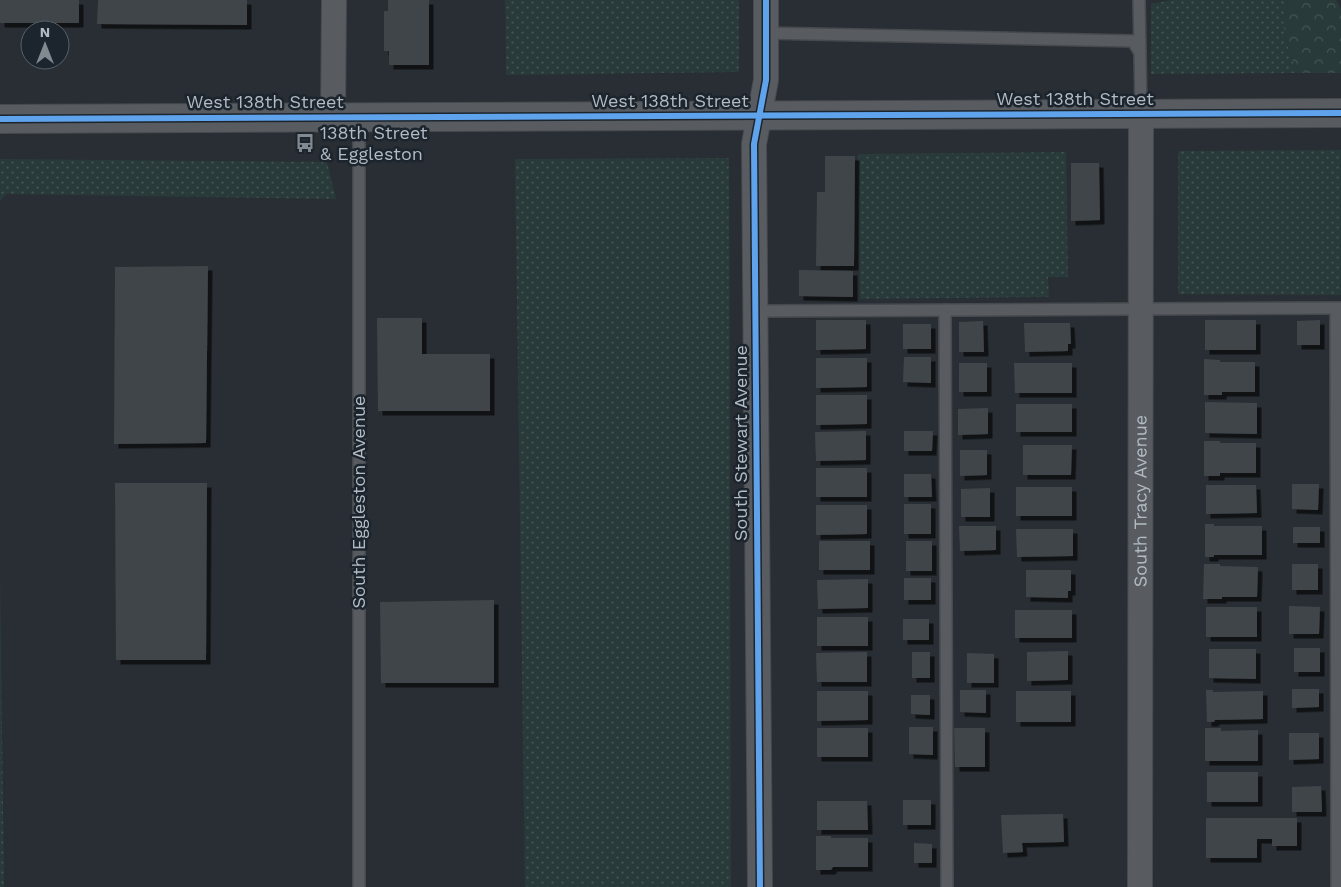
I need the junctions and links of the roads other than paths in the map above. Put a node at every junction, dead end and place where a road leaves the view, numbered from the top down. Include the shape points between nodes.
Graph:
1 (334, 0) edge
2 (766, 0) edge
3 (1138, 0) edge
4 (766, 33) junction
5 (1140, 53) junction
6 (1141, 114) junction
7 (1341, 114) edge
8 (759, 115) junction
9 (346, 117) junction
10 (0, 119) edge
11 (1339, 308) edge
12 (1141, 309) junction
13 (945, 310) junction
14 (755, 311) junction
15 (359, 887) edge
16 (760, 887) edge
17 (947, 887) edge
18 (1140, 887) edge
19 (1337, 887) edge

1 - 9 street, South Eggleston Avenue
2 - 4 street, South Stewart Avenue
3 - 5 lane
4 - 5 lane via 1133,41
4 - 8 street, South Stewart Avenue via 766,80
5 - 6 lane
6 - 7 street, West 138th Street
6 - 8 street, West 138th Street
6 - 12 street, South Tracy Avenue
8 - 9 street, West 138th Street
8 - 14 street, South Stewart Avenue via 754,144
9 - 10 street, West 138th Street
9 - 15 lane, South Eggleston Avenue
11 - 12 lane
11 - 19 lane
12 - 13 lane
12 - 18 street, South Tracy Avenue
13 - 14 lane
13 - 17 lane
14 - 16 street, South Stewart Avenue

